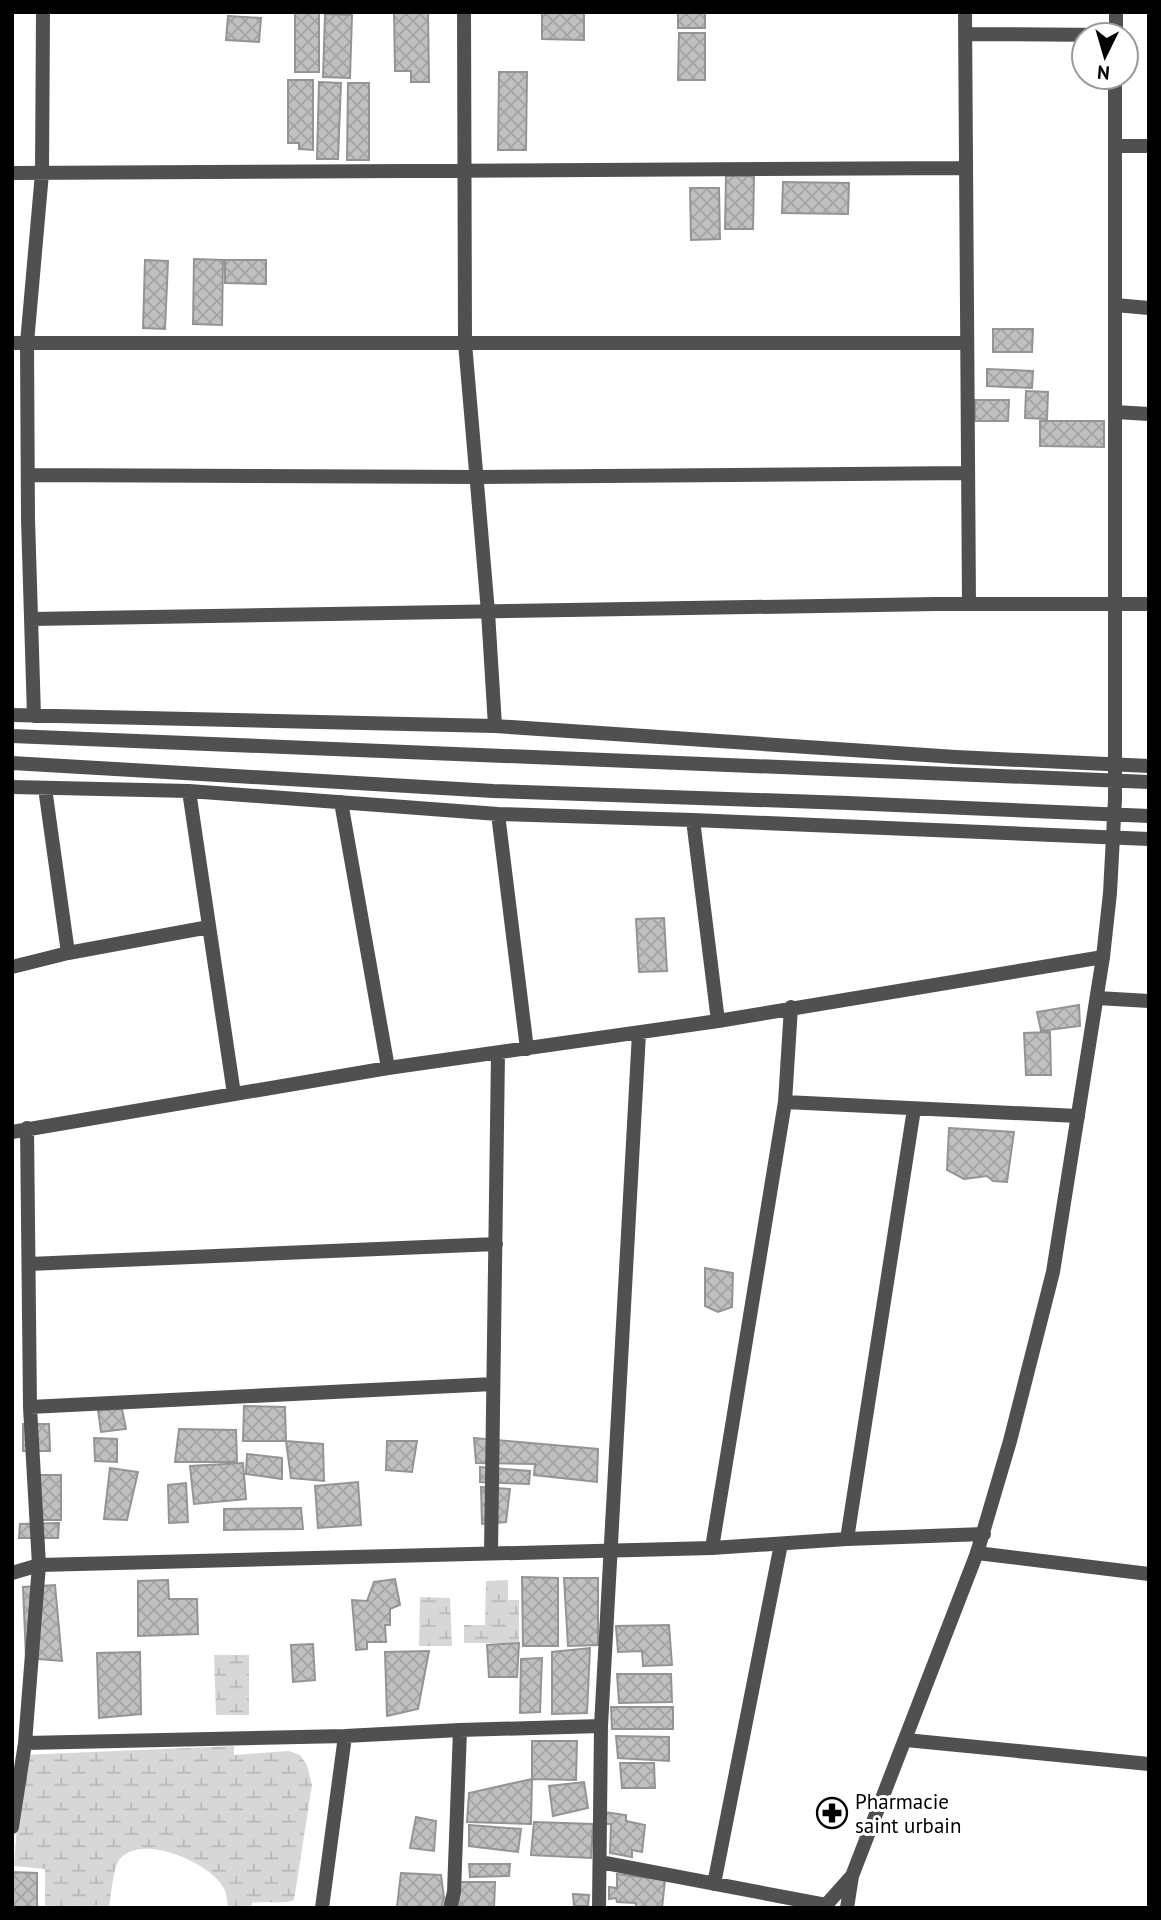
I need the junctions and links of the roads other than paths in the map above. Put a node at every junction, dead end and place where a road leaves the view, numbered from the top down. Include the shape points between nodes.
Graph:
1 (43, 12) edge
2 (464, 12) edge
3 (965, 12) edge
4 (965, 34) junction
5 (1070, 35) edge
6 (1115, 91) edge
7 (1115, 146) junction
8 (1149, 146) edge
9 (966, 168) junction
10 (465, 170) junction
11 (12, 173) edge
12 (42, 173) junction
13 (1115, 305) junction
14 (1149, 308) edge
15 (19, 343) edge
16 (967, 343) junction
17 (465, 344) junction
18 (1115, 412) junction
19 (1149, 414) edge
20 (968, 473) junction
21 (29, 475) junction
22 (478, 477) junction
23 (12, 519) edge
24 (28, 519) junction
25 (969, 604) junction
26 (1114, 604) junction
27 (1149, 604) edge
28 (488, 612) junction
29 (31, 619) junction
30 (12, 715) edge
31 (34, 716) junction
32 (495, 726) junction
33 (12, 736) edge
34 (12, 763) edge
35 (1115, 764) junction
36 (1149, 766) edge
37 (1115, 780) junction
38 (1149, 782) edge
39 (12, 787) edge
40 (45, 788) junction
41 (189, 791) junction
42 (341, 802) junction
43 (498, 814) junction
44 (1115, 816) junction
45 (1149, 816) edge
46 (693, 820) junction
47 (1113, 838) junction
48 (1149, 839) edge
49 (209, 927) junction
50 (68, 953) junction
51 (1103, 957) junction
52 (12, 967) edge
53 (1097, 998) junction
54 (1149, 1001) edge
55 (791, 1007) junction
56 (718, 1021) junction
57 (639, 1033) junction
58 (527, 1049) junction
59 (498, 1054) junction
60 (388, 1068) junction
61 (234, 1094) junction
62 (785, 1102) junction
63 (914, 1108) junction
64 (1079, 1116) junction
65 (20, 1130) edge
66 (496, 1244) junction
67 (29, 1264) junction
68 (494, 1384) junction
69 (30, 1407) junction
70 (984, 1534) junction
71 (847, 1539) junction
72 (781, 1544) junction
73 (712, 1548) junction
74 (612, 1551) junction
75 (491, 1553) junction
76 (977, 1553) junction
77 (38, 1565) junction
78 (12, 1573) edge
79 (1149, 1574) edge
80 (601, 1726) junction
81 (460, 1730) junction
82 (345, 1736) junction
83 (906, 1740) junction
84 (24, 1742) junction
85 (1149, 1764) edge
86 (12, 1827) edge
87 (600, 1862) junction
88 (852, 1876) junction
89 (713, 1884) junction
90 (824, 1906) edge
91 (322, 1908) edge
92 (450, 1908) edge
93 (599, 1908) edge
94 (846, 1908) edge

1 - 12 street
2 - 10 street
3 - 4 street
4 - 5 street
4 - 9 street
6 - 7 street
7 - 8 street
7 - 13 street
9 - 10 street
9 - 16 street
10 - 12 street
10 - 17 street
11 - 12 street
12 - 15 street
13 - 14 street
13 - 18 street
15 - 17 street
15 - 21 street
16 - 17 street
16 - 20 street
17 - 22 street
18 - 19 street
18 - 26 street
20 - 22 street
20 - 25 street
21 - 22 street
21 - 24 street
22 - 28 street
23 - 24 street
24 - 29 street
25 - 26 street
25 - 28 street
26 - 27 street
26 - 35 street
28 - 29 street
28 - 32 street
29 - 31 street
30 - 31 street
31 - 32 street
32 - 35 street
33 - 37 street
34 - 44 street via 494,791
35 - 36 street
35 - 37 street
37 - 38 street
37 - 44 street
39 - 40 street
40 - 41 street
40 - 50 street
41 - 42 street
41 - 49 street
42 - 43 street
42 - 60 street
43 - 46 street
43 - 58 street
44 - 45 street
44 - 47 street
46 - 47 street
46 - 56 street
47 - 48 street
47 - 51 street
49 - 50 street
49 - 61 street
50 - 52 street
51 - 53 street
51 - 55 street
53 - 54 street
53 - 64 street
55 - 56 street
55 - 62 street
56 - 57 street
57 - 58 street
57 - 74 street
58 - 59 street
59 - 60 street
59 - 66 street
60 - 61 street
61 - 65 street
62 - 63 street
62 - 73 street
63 - 64 street
63 - 71 street
64 - 70 street via 1053,1272
65 - 67 street
66 - 67 street
66 - 68 street
67 - 69 street
68 - 69 street
68 - 75 street
69 - 77 street
70 - 71 street
70 - 76 street
71 - 72 street
72 - 73 street
72 - 89 street
73 - 74 street
74 - 75 street
74 - 80 street
75 - 77 street
76 - 79 street
76 - 83 street
77 - 78 street
77 - 84 street
80 - 81 street
80 - 87 street
81 - 82 street
81 - 92 street
82 - 84 street
82 - 91 street
83 - 85 street
83 - 88 street
84 - 86 street
87 - 89 street
87 - 93 street
88 - 90 street
88 - 94 street
89 - 90 street
90 - 94 street

